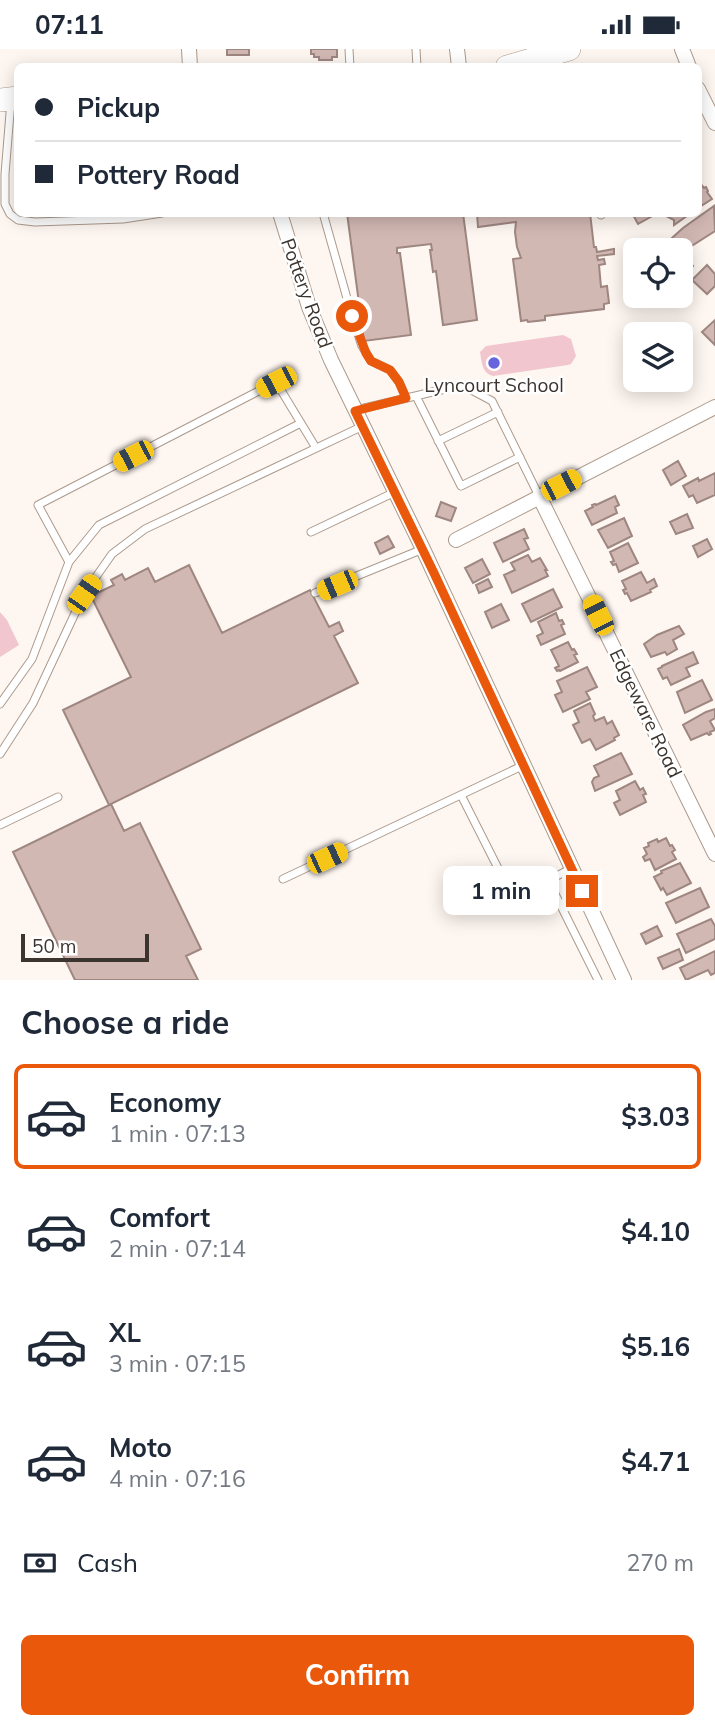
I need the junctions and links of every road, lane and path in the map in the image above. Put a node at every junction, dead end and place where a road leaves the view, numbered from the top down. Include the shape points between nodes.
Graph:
1 (569, 49) edge
2 (525, 63) edge
3 (702, 97) edge
4 (9, 99) edge
5 (715, 123) edge
6 (8, 145) junction
7 (14, 145) edge
8 (14, 217) edge
9 (14, 217) edge
10 (108, 217) edge
11 (281, 217) edge
12 (324, 217) edge
13 (416, 396) junction
14 (406, 398) junction
15 (715, 407) edge
16 (355, 411) junction
17 (498, 412) junction
18 (301, 423) junction
19 (363, 426) junction
20 (438, 441) junction
21 (316, 448) junction
22 (520, 457) junction
23 (395, 492) junction
24 (539, 496) junction
25 (312, 532) dead end
26 (456, 540) dead end
27 (422, 549) junction
28 (69, 562) junction
29 (315, 593) dead end
30 (0, 704) edge
31 (0, 754) edge
32 (524, 765) junction
33 (461, 795) junction
34 (58, 797) dead end
35 (0, 825) edge
36 (715, 854) edge
37 (572, 868) junction
38 (283, 879) dead end
39 (548, 880) junction
40 (598, 980) edge
41 (624, 980) edge

1 - 2 main road
3 - 5 street
4 - 6 lane
6 - 7 lane
6 - 9 lane via 5,204
8 - 10 lane via 35,222
11 - 16 street, Pottery Road via 309,307
12 - 14 lane via 362,346 371,361 390,370
13 - 14 lane
13 - 17 lane via 462,385 492,401
13 - 20 lane
14 - 16 lane
15 - 24 street
16 - 19 street, Pottery Road
17 - 20 lane
17 - 22 lane
18 - 21 lane
18 - 28 lane via 99,525
18 - 28 lane via 276,382 37,505
19 - 21 lane
19 - 23 street, Pottery Road
20 - 22 lane via 461,486
21 - 31 lane via 145,529 112,554 84,594 33,703
22 - 24 lane
23 - 25 lane
23 - 27 street, Pottery Road
24 - 26 street
24 - 36 street, Edgeware Road
27 - 29 lane
27 - 32 street, Pottery Road
28 - 30 lane via 32,659
32 - 33 lane
32 - 37 street, Pottery Road
33 - 38 lane
33 - 39 lane via 505,882 520,888
34 - 35 lane
37 - 39 lane
37 - 41 street, Pottery Road
39 - 40 lane

